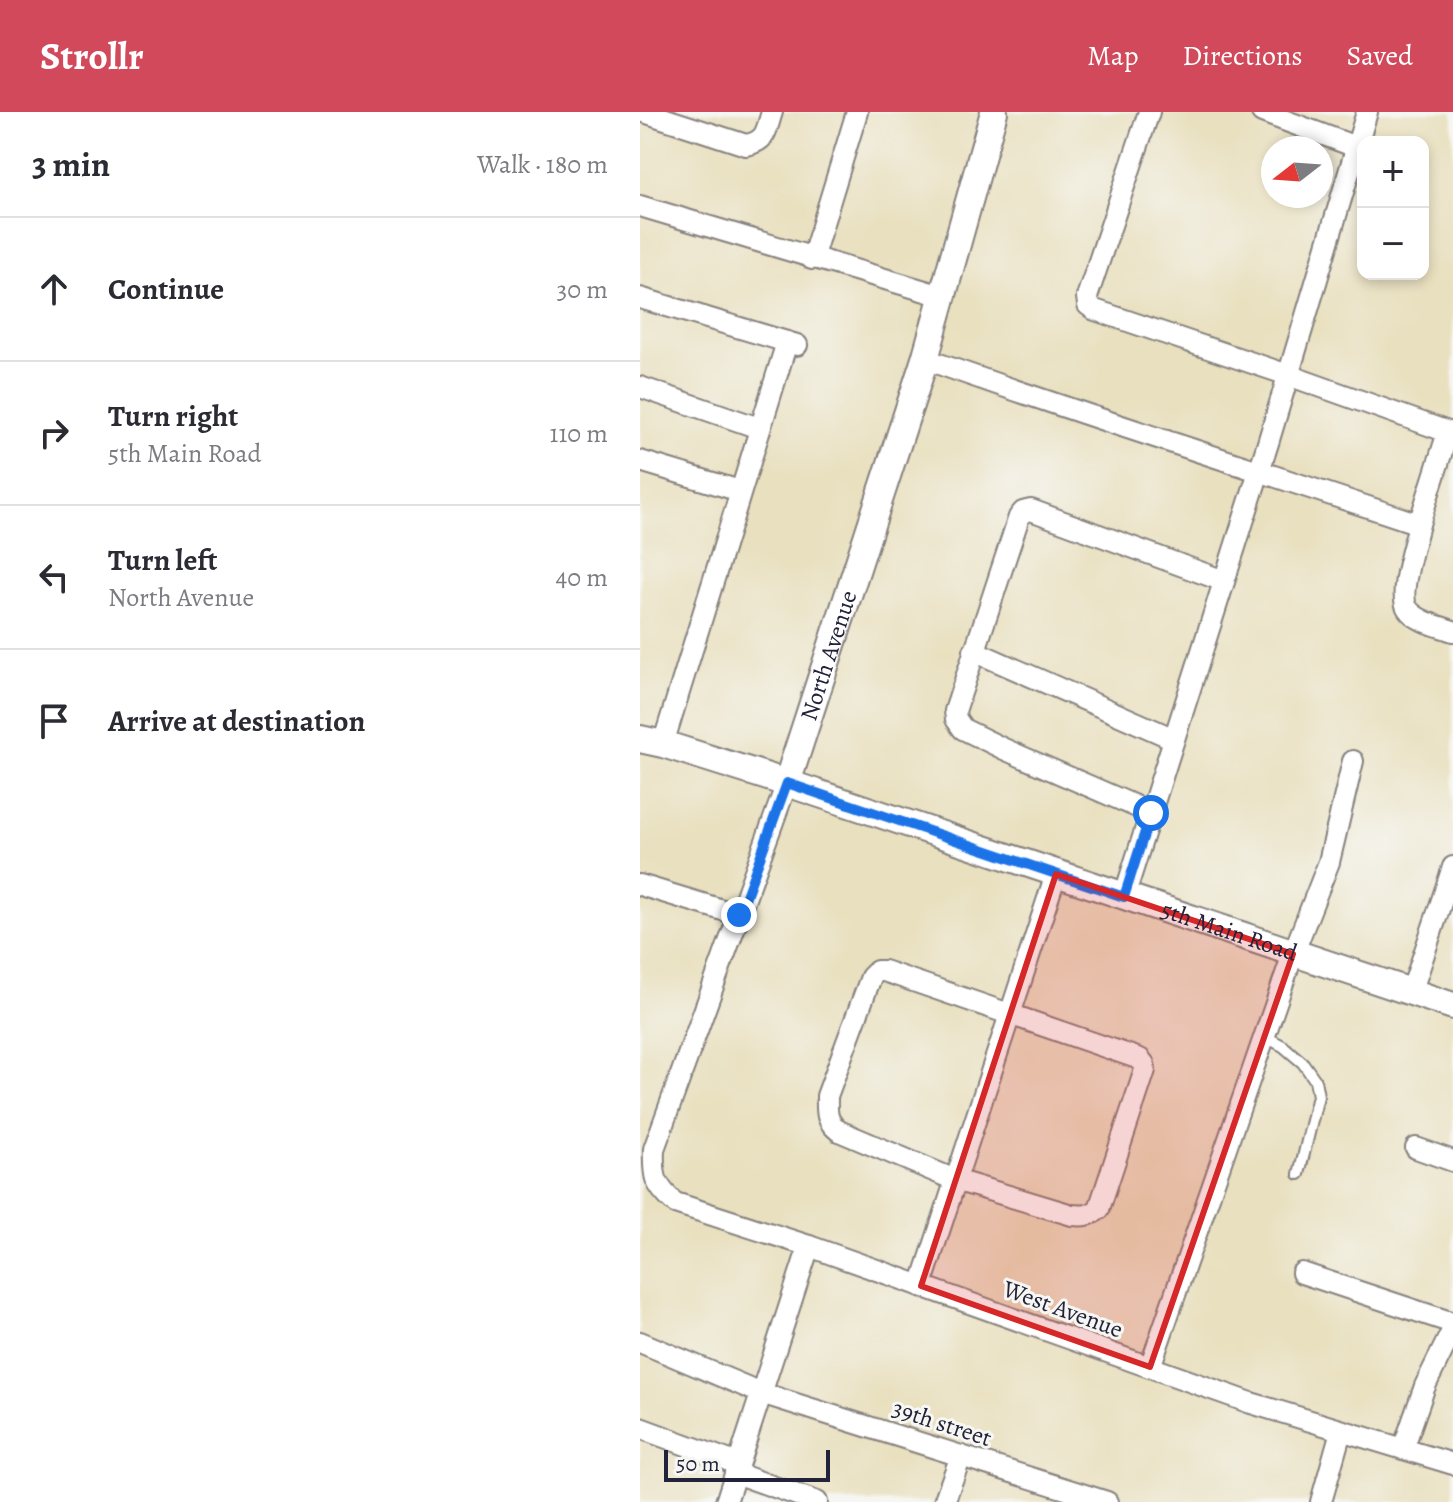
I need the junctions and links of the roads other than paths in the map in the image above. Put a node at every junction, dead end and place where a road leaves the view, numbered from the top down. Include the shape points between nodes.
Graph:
1 (644, 112) edge
2 (772, 112) edge
3 (857, 112) edge
4 (994, 112) edge
5 (1149, 112) edge
6 (1262, 112) edge
7 (1367, 112) edge
8 (1356, 147) junction
9 (640, 206) edge
10 (812, 259) junction
11 (942, 296) junction
12 (640, 298) edge
13 (925, 359) junction
14 (1288, 375) junction
15 (640, 387) edge
16 (759, 428) junction
17 (1451, 433) edge
18 (640, 461) edge
19 (1259, 470) junction
20 (740, 491) junction
21 (1419, 524) junction
22 (1224, 581) junction
23 (1453, 631) edge
24 (974, 651) junction
25 (1174, 739) junction
26 (651, 742) edge
27 (1353, 761) dead end
28 (787, 783) junction
29 (1151, 813) junction
30 (1453, 867) edge
31 (1056, 874) junction
32 (640, 885) edge
33 (1124, 897) junction
34 (739, 915) junction
35 (1293, 954) junction
36 (1411, 993) junction
37 (1453, 1006) edge
38 (1011, 1016) junction
39 (1264, 1036) junction
40 (1416, 1148) dead end
41 (1453, 1161) edge
42 (1299, 1174) dead end
43 (955, 1180) junction
44 (661, 1191) joint
45 (809, 1246) junction
46 (1302, 1273) dead end
47 (921, 1286) junction
48 (1453, 1326) edge
49 (640, 1342) edge
50 (1150, 1367) junction
51 (761, 1393) junction
52 (640, 1428) edge
53 (1341, 1431) junction
54 (1403, 1449) junction
55 (961, 1456) junction
56 (1453, 1464) edge
57 (737, 1469) junction
58 (726, 1502) edge
59 (817, 1502) edge
60 (944, 1502) edge
61 (1107, 1502) edge
62 (1321, 1502) edge

1 - 2 street via 746,145 765,136
3 - 10 street
4 - 11 street, North Avenue
5 - 14 street via 1088,305
6 - 8 street
7 - 8 street
8 - 14 street
9 - 10 street
10 - 11 street
11 - 13 street, North Avenue
12 - 16 street via 793,344
13 - 19 street
13 - 28 street, North Avenue
14 - 17 street
14 - 19 street
15 - 16 street
16 - 20 street
17 - 21 street
18 - 20 street
19 - 21 street
19 - 22 street
20 - 26 street
21 - 23 street via 1404,593 1407,608
22 - 24 street via 1031,510 1023,512
22 - 25 street
24 - 25 street
24 - 29 street via 955,711 963,729
25 - 29 street
26 - 28 street, 5th Main Road
27 - 35 street via 1329,862
28 - 31 street, 5th Main Road
28 - 34 street, North Avenue
29 - 33 street
30 - 36 street
31 - 33 street, 5th Main Road
31 - 38 street
32 - 34 street
33 - 35 street, 5th Main Road
34 - 44 street, North Avenue via 654,1149 653,1173
35 - 36 street, 5th Main Road
35 - 39 street
36 - 37 street, 5th Main Road
38 - 43 street
38 - 43 street via 877,971 827,1096 827,1114 839,1131
38 - 43 street via 1144,1064 1099,1209 1072,1215
39 - 42 lane via 1303,1063 1315,1080 1318,1096
39 - 50 street
40 - 41 street
43 - 47 street
44 - 45 street, West Avenue via 675,1203
45 - 47 street, West Avenue
45 - 51 street
46 - 48 street
47 - 50 street, West Avenue
48 - 54 street
49 - 51 street, 39th street
50 - 53 street, West Avenue
51 - 55 street, 39th street
51 - 57 street
52 - 57 street
53 - 54 street, West Avenue
53 - 62 street
54 - 56 street, West Avenue
55 - 60 street
55 - 61 street, 39th street
57 - 58 street
57 - 59 street

